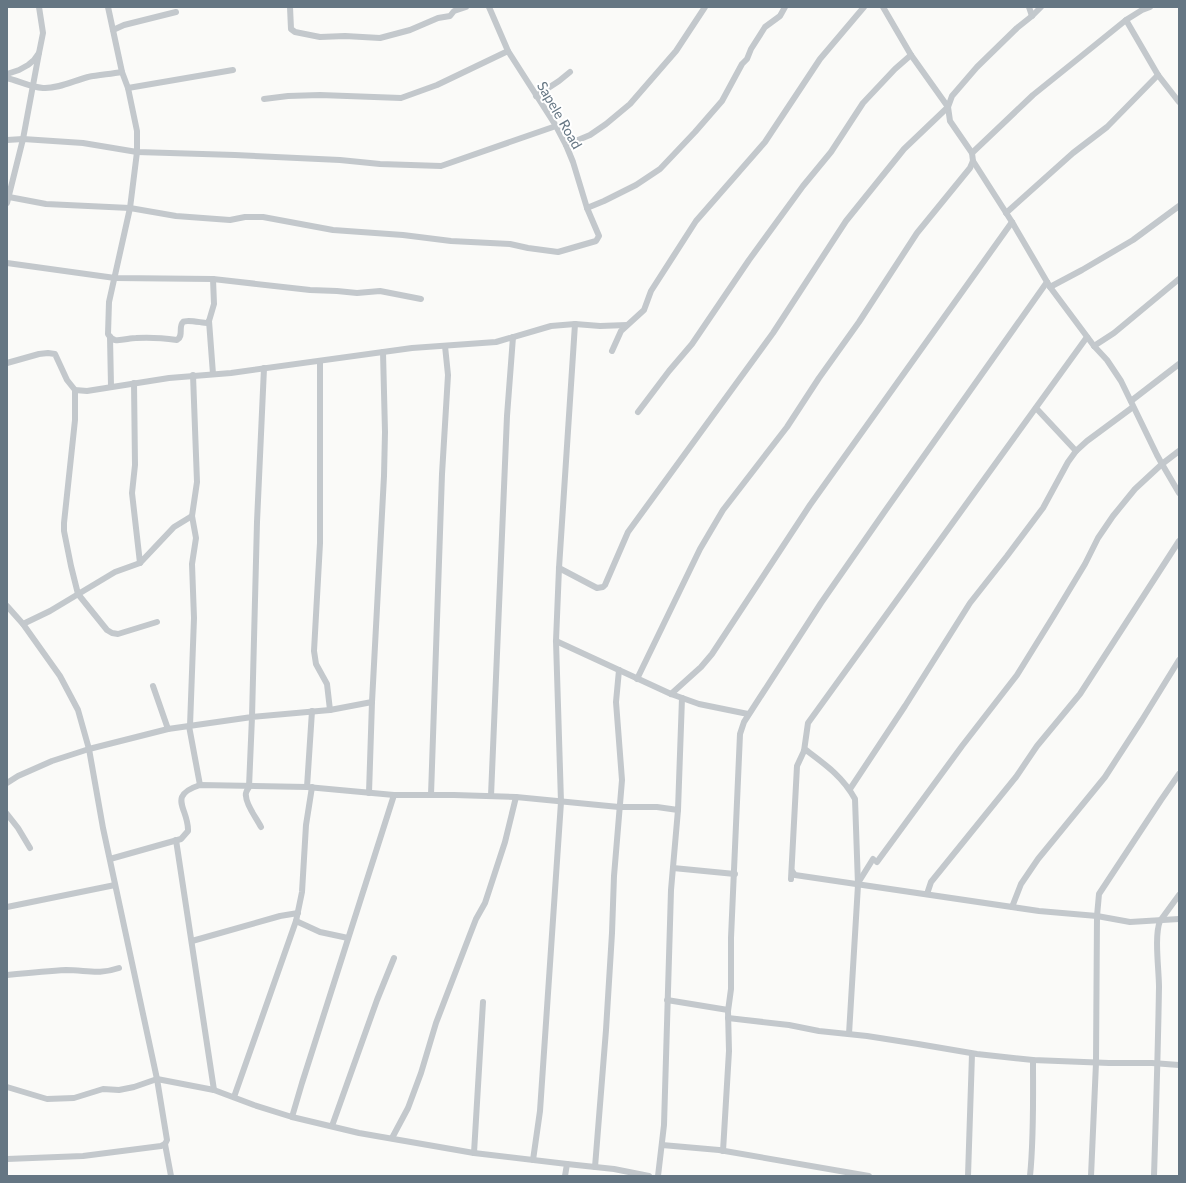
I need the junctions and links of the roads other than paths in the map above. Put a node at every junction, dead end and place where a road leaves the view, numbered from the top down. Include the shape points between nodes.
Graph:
1 (39, 7) edge
2 (108, 7) edge
3 (290, 7) edge
4 (466, 7) edge
5 (489, 7) edge
6 (704, 7) edge
7 (785, 7) edge
8 (864, 7) edge
9 (883, 7) edge
10 (1029, 7) edge
11 (1033, 7) edge
12 (1041, 7) edge
13 (1150, 7) edge
14 (176, 12) dead end
15 (1032, 16) junction
16 (1126, 20) junction
17 (113, 30) junction
18 (508, 51) junction
19 (39, 53) junction
20 (911, 55) junction
21 (233, 70) dead end
22 (122, 72) junction
23 (570, 72) dead end
24 (7, 74) edge
25 (1158, 75) junction
26 (7, 78) edge
27 (33, 87) junction
28 (128, 88) junction
29 (536, 96) junction
30 (264, 99) dead end
31 (1179, 102) edge
32 (948, 107) junction
33 (556, 126) junction
34 (23, 139) junction
35 (7, 140) edge
36 (566, 144) junction
37 (137, 152) junction
38 (972, 153) junction
39 (973, 161) junction
40 (8, 200) edge
41 (1179, 206) edge
42 (130, 208) junction
43 (587, 208) junction
44 (1006, 213) junction
45 (1012, 222) junction
46 (7, 263) edge
47 (115, 278) junction
48 (213, 279) junction
49 (1179, 279) edge
50 (1049, 285) junction
51 (421, 300) dead end
52 (209, 321) junction
53 (575, 324) junction
54 (627, 325) junction
55 (513, 337) junction
56 (1088, 337) junction
57 (110, 338) junction
58 (445, 346) junction
59 (1094, 346) junction
60 (612, 351) dead end
61 (383, 352) junction
62 (320, 361) junction
63 (7, 363) edge
64 (1179, 364) edge
65 (264, 368) junction
66 (213, 374) junction
67 (194, 375) junction
68 (134, 383) junction
69 (111, 386) junction
70 (76, 390) junction
71 (1132, 404) junction
72 (1036, 408) junction
73 (638, 412) dead end
74 (1076, 450) junction
75 (1179, 451) edge
76 (1162, 464) junction
77 (1179, 493) edge
78 (192, 516) junction
79 (1179, 542) edge
80 (140, 563) junction
81 (559, 568) junction
82 (78, 594) junction
83 (7, 606) edge
84 (157, 622) dead end
85 (23, 624) junction
86 (556, 641) junction
87 (1179, 660) edge
88 (619, 670) junction
89 (637, 679) junction
90 (153, 686) dead end
91 (671, 694) junction
92 (682, 698) junction
93 (372, 702) junction
94 (330, 710) junction
95 (312, 711) junction
96 (748, 714) junction
97 (252, 717) junction
98 (189, 726) junction
99 (168, 729) junction
100 (89, 750) junction
101 (804, 751) junction
102 (1179, 774) edge
103 (7, 783) edge
104 (200, 786) junction
105 (249, 787) junction
106 (309, 787) junction
107 (850, 789) junction
108 (369, 793) junction
109 (394, 795) junction
110 (431, 795) junction
111 (491, 796) junction
112 (516, 797) junction
113 (561, 802) junction
114 (619, 807) junction
115 (678, 810) junction
116 (7, 814) edge
117 (261, 827) dead end
118 (176, 840) junction
119 (30, 848) dead end
120 (110, 858) junction
121 (673, 868) junction
122 (792, 871) junction
123 (735, 874) junction
124 (791, 879) dead end
125 (115, 885) junction
126 (858, 885) junction
127 (927, 894) junction
128 (1179, 895) edge
129 (7, 907) edge
130 (1012, 907) junction
131 (298, 913) junction
132 (1097, 916) junction
133 (1179, 919) edge
134 (296, 921) junction
135 (1160, 921) junction
136 (348, 938) junction
137 (192, 941) junction
138 (394, 958) dead end
139 (119, 968) dead end
140 (7, 975) edge
141 (667, 1000) junction
142 (483, 1002) dead end
143 (728, 1011) junction
144 (728, 1018) junction
145 (848, 1034) junction
146 (972, 1054) junction
147 (1032, 1060) junction
148 (1096, 1063) junction
149 (1157, 1064) junction
150 (1179, 1066) edge
151 (157, 1079) junction
152 (7, 1087) edge
153 (214, 1090) junction
154 (234, 1097) junction
155 (292, 1117) junction
156 (332, 1126) junction
157 (392, 1138) junction
158 (165, 1144) junction
159 (662, 1145) junction
160 (723, 1151) junction
161 (474, 1153) junction
162 (7, 1159) edge
163 (533, 1160) junction
164 (567, 1164) junction
165 (595, 1167) junction
166 (171, 1176) edge
167 (565, 1176) edge
168 (649, 1176) edge
169 (658, 1176) edge
170 (869, 1176) edge
171 (968, 1176) edge
172 (1030, 1176) edge
173 (1091, 1176) edge
174 (1154, 1176) edge

1 - 19 street via 43,33
2 - 17 street
3 - 4 street via 291,30 295,32 320,37 380,38 450,16
5 - 18 street, Sapele Road
6 - 36 street via 676,52 630,104 590,135
7 - 43 street via 780,16 765,27 750,49 747,59 722,101 660,169 636,185
8 - 54 street via 820,59 765,142 696,221 651,290 644,310
9 - 20 street
10 - 15 street
11 - 15 street
12 - 15 street
13 - 16 street
14 - 17 street
15 - 32 street via 977,68 952,96
16 - 25 street
16 - 38 street via 1033,96
17 - 22 street
18 - 29 street, Sapele Road
18 - 30 street via 437,85 401,98 320,95
19 - 24 street via 28,65
19 - 27 street
20 - 32 street
20 - 73 street via 863,102 831,152 749,260 692,344
21 - 28 street
22 - 27 street via 54,87
22 - 28 street
23 - 29 street
25 - 31 street
25 - 44 street via 1107,127 1073,153
26 - 27 street
27 - 34 street
28 - 37 street via 137,131
29 - 33 street, Sapele Road
32 - 38 street via 950,121
32 - 81 street via 904,149 846,221 773,333 628,532 605,585 597,588
33 - 36 street, Sapele Road
33 - 37 street via 440,166
34 - 35 street
34 - 37 street via 83,143
34 - 40 street
36 - 43 street, Sapele Road
37 - 42 street
38 - 39 street
39 - 44 street
39 - 89 street via 917,233 787,427 723,510 700,549
40 - 42 street
41 - 50 street via 1133,240 1082,270
42 - 43 street, Sapele Road via 176,216 230,220 263,217 333,230 510,244 558,252 598,240 599,236
42 - 47 street
44 - 45 street
45 - 50 street
45 - 91 street via 810,505 712,654 702,667
46 - 47 street
47 - 48 street
47 - 57 street via 109,302
48 - 51 street via 310,290 357,293 380,291
48 - 52 street via 214,304
49 - 59 street via 1114,333
50 - 56 street
50 - 96 street via 885,511
52 - 57 street via 184,322 177,340 160,337 117,340
52 - 66 street
53 - 54 street
53 - 55 street via 551,326
53 - 81 street
54 - 60 street via 621,331
55 - 58 street via 496,342
55 - 111 street via 507,416
56 - 59 street
56 - 72 street
57 - 69 street
58 - 61 street
58 - 110 street via 448,375
59 - 71 street via 1114,370
61 - 62 street
61 - 93 street via 384,476
62 - 65 street
62 - 94 street via 320,543 314,651 316,664 327,684
63 - 70 street via 39,354 55,354 67,380
64 - 71 street
65 - 66 street
65 - 97 street
66 - 67 street
67 - 68 street
67 - 78 street via 197,482
68 - 69 street
68 - 80 street via 135,465 132,492
69 - 70 street via 87,391
70 - 82 street via 64,523
71 - 74 street
71 - 76 street
72 - 74 street
72 - 101 street via 808,723
74 - 107 street via 1043,508 970,603
75 - 76 street
76 - 77 street
76 - 126 street via 1135,489 1113,516 1024,665
78 - 80 street via 174,527
78 - 98 street via 196,538 192,564 194,618
79 - 127 street via 1080,694 935,876
80 - 82 street via 115,572
81 - 86 street
82 - 84 street via 112,633 118,634
82 - 85 street
83 - 85 street
85 - 100 street via 60,676 78,710
86 - 88 street
86 - 113 street
87 - 130 street via 1105,777 1038,859 1021,884
88 - 89 street
88 - 114 street via 616,702 622,780
89 - 91 street
90 - 99 street
91 - 92 street
92 - 96 street
92 - 115 street
93 - 94 street
93 - 108 street
94 - 95 street
95 - 97 street
95 - 106 street
96 - 123 street via 740,734
97 - 98 street
97 - 105 street
98 - 99 street
98 - 104 street
99 - 100 street
100 - 103 street via 52,761
100 - 120 street
101 - 107 street via 833,770
101 - 122 street via 797,766
102 - 132 street via 1099,894
104 - 105 street
104 - 118 street via 185,791 182,795 181,803 188,831 181,839
105 - 106 street
105 - 117 street via 245,795 246,801
106 - 108 street
106 - 131 street via 302,892
107 - 126 street via 855,799
108 - 109 street
109 - 110 street
109 - 136 street
110 - 111 street
111 - 112 street
112 - 113 street
112 - 157 street via 505,842 485,902 436,1023 408,1108
113 - 114 street
113 - 163 street via 540,1111
114 - 115 street
114 - 165 street
115 - 121 street
116 - 119 street
118 - 120 street
118 - 137 street
120 - 125 street
121 - 123 street
121 - 141 street
122 - 124 street
122 - 126 street via 795,876
123 - 143 street
125 - 129 street
125 - 151 street
126 - 127 street
126 - 145 street
127 - 130 street
128 - 135 street
130 - 132 street
131 - 134 street
131 - 137 street
132 - 135 street via 1130,922
132 - 148 street
133 - 135 street
134 - 136 street via 320,932
134 - 154 street
135 - 149 street via 1157,938
136 - 155 street
137 - 153 street
138 - 156 street
139 - 140 street via 108,972 67,970
141 - 143 street
141 - 159 street
142 - 161 street
143 - 144 street
144 - 145 street
144 - 160 street via 729,1051
145 - 146 street
146 - 147 street
146 - 171 street
147 - 148 street
147 - 172 street via 1034,1101
148 - 149 street
148 - 173 street
149 - 150 street
149 - 174 street
151 - 152 street via 134,1087 119,1090 103,1089 74,1098 47,1099
151 - 153 street
151 - 158 street via 167,1140
153 - 154 street
154 - 155 street
155 - 156 street
156 - 157 street
157 - 161 street
158 - 162 street via 83,1156
158 - 166 street
159 - 160 street
159 - 169 street
160 - 170 street
161 - 163 street
163 - 164 street
164 - 165 street
164 - 167 street
165 - 168 street

